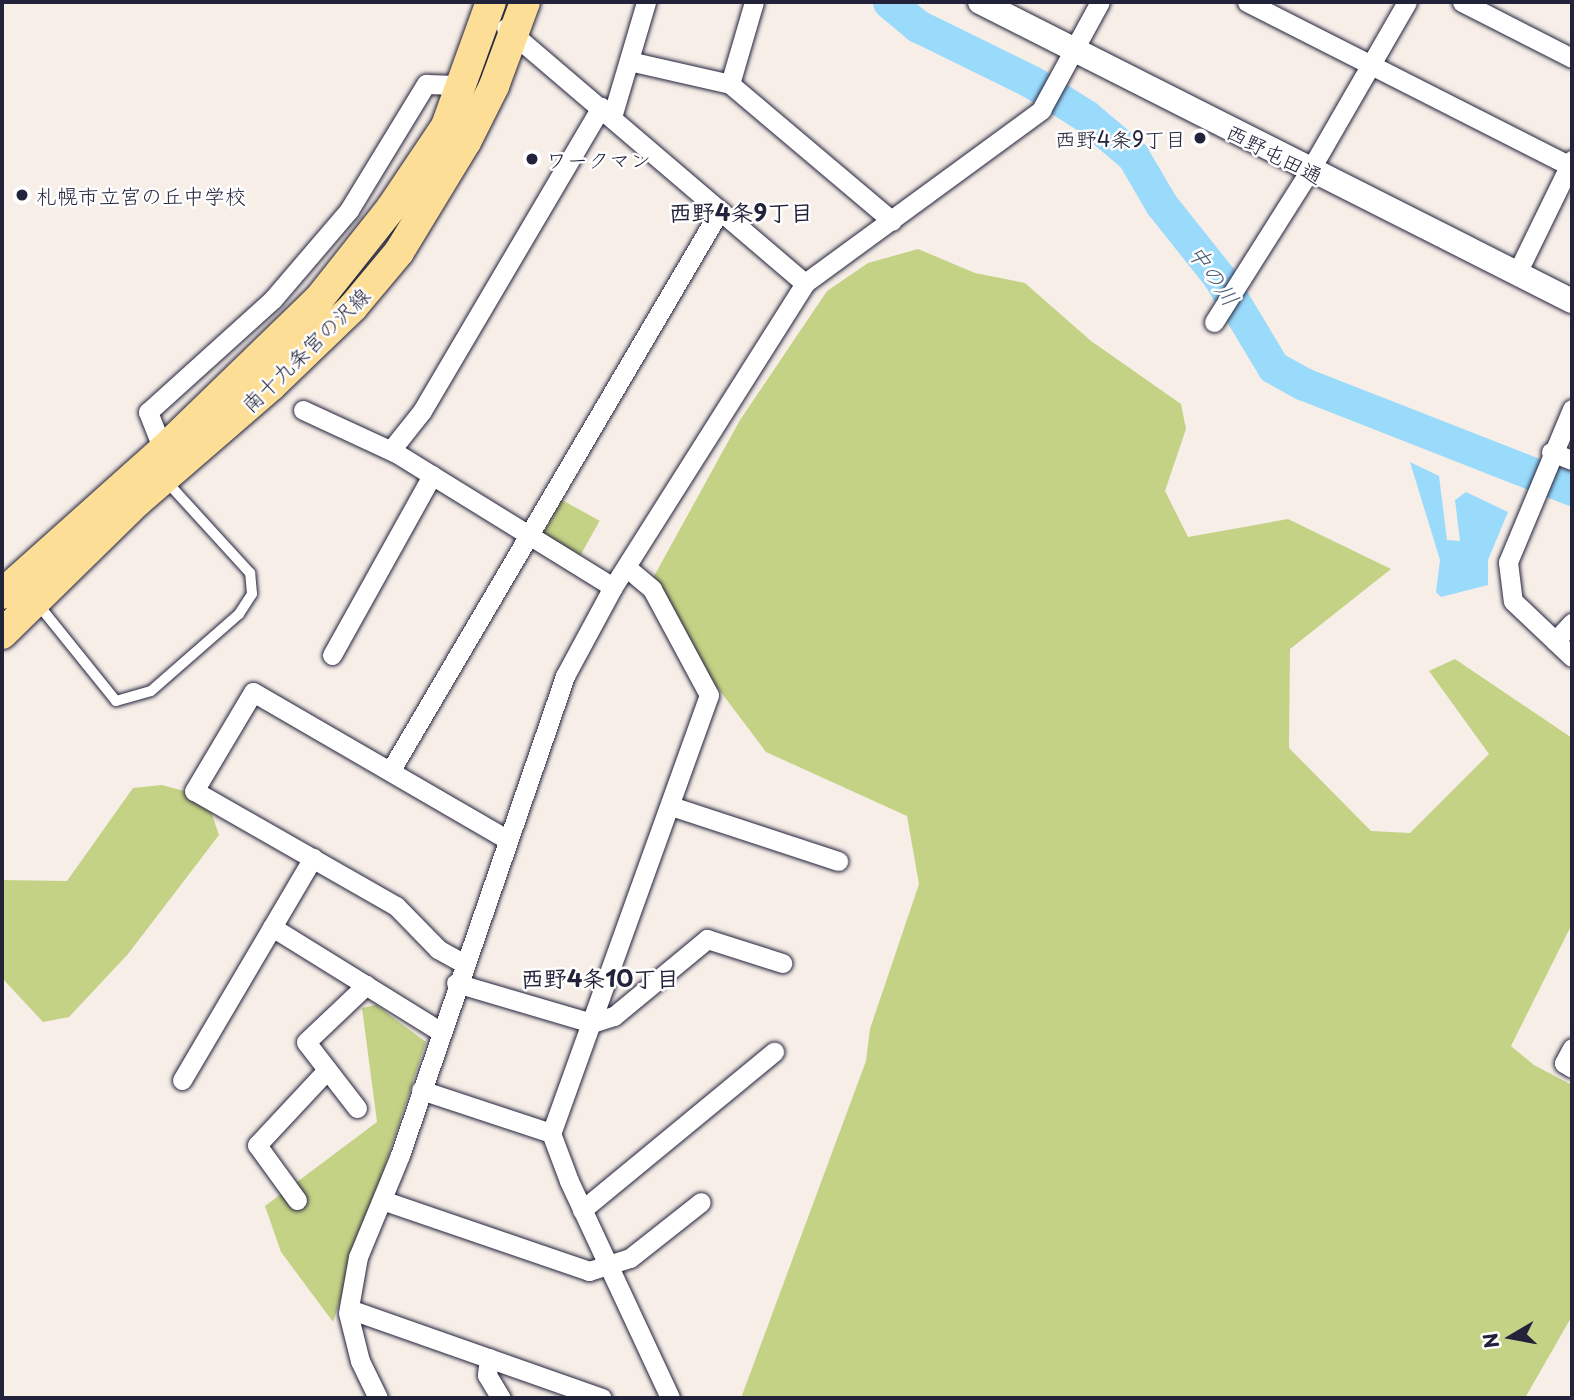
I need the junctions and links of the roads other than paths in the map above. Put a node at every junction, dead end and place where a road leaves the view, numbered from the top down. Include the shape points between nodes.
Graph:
1 (525, 2) edge
2 (646, 2) edge
3 (754, 2) edge
4 (980, 2) edge
5 (1100, 2) edge
6 (1247, 2) edge
7 (1407, 2) edge
8 (1462, 2) edge
9 (486, 8) edge
10 (515, 34) junction
11 (1073, 50) junction
12 (1572, 58) edge
13 (629, 61) junction
14 (1370, 66) junction
15 (730, 84) junction
16 (464, 85) junction
17 (607, 112) junction
18 (1571, 164) edge
19 (1310, 170) junction
20 (720, 210) junction
21 (892, 221) junction
22 (1517, 274) junction
23 (805, 283) junction
24 (1572, 301) edge
25 (1214, 322) dead end
26 (1572, 408) edge
27 (303, 410) dead end
28 (163, 450) junction
29 (391, 450) junction
30 (1549, 456) junction
31 (1572, 460) edge
32 (432, 475) junction
33 (164, 479) junction
34 (528, 536) junction
35 (626, 567) junction
36 (613, 587) junction
37 (2, 594) edge
38 (34, 600) junction
39 (1572, 623) edge
40 (2, 634) edge
41 (1555, 641) junction
42 (332, 655) dead end
43 (1572, 657) edge
44 (392, 768) junction
45 (671, 806) junction
46 (507, 839) junction
47 (313, 859) junction
48 (838, 861) dead end
49 (272, 927) junction
50 (463, 963) junction
51 (782, 963) dead end
52 (456, 983) junction
53 (366, 985) junction
54 (592, 1023) junction
55 (440, 1031) junction
56 (1572, 1048) edge
57 (774, 1052) dead end
58 (1572, 1068) edge
59 (327, 1070) junction
60 (181, 1080) dead end
61 (421, 1090) junction
62 (357, 1108) dead end
63 (551, 1133) junction
64 (297, 1200) dead end
65 (382, 1200) junction
66 (701, 1202) dead end
67 (582, 1210) junction
68 (608, 1265) junction
69 (349, 1310) junction
70 (489, 1359) junction
71 (378, 1398) edge
72 (501, 1398) edge
73 (602, 1398) edge
74 (670, 1398) edge

1 - 10 main road, 南十九条宮の沢線
2 - 13 street
3 - 15 street
4 - 11 street, 西野屯田通
5 - 11 street
6 - 14 street
7 - 14 street
8 - 12 street
9 - 10 street
9 - 16 main road, 南十九条宮の沢線
10 - 17 street
10 - 33 main road, 南十九条宮の沢線 via 466,142 399,252 353,307
11 - 19 street, 西野屯田通
11 - 21 street via 1041,110
13 - 15 street
13 - 17 street
14 - 18 street
14 - 19 street
15 - 21 street
16 - 28 main road, 南十九条宮の沢線 via 446,126 391,208 318,299
16 - 28 street via 426,84 341,220 273,299 148,412
17 - 20 street
17 - 29 street via 422,411
18 - 22 street
19 - 22 street, 西野屯田通
19 - 25 street
20 - 23 street
20 - 34 street
21 - 23 street
22 - 24 street, 西野屯田通
23 - 35 street
26 - 30 street
27 - 29 street
28 - 37 main road, 南十九条宮の沢線
29 - 32 street
30 - 31 street
30 - 41 street via 1508,562 1508,582 1513,601
32 - 34 street
32 - 42 street
33 - 38 main road, 南十九条宮の沢線
33 - 38 lane via 250,573 252,594 239,614 151,691 117,701
34 - 36 street
34 - 44 street
35 - 36 street
35 - 45 street via 652,589 709,695
36 - 46 street via 565,676
38 - 40 main road, 南十九条宮の沢線
39 - 41 street
41 - 43 street
44 - 46 street
44 - 47 street via 253,692 194,791
45 - 48 street
45 - 54 street
46 - 50 street
47 - 49 street
47 - 50 street via 396,906 438,949
49 - 53 street
49 - 60 street
50 - 52 street
51 - 54 street via 708,939 614,1016
52 - 54 street
52 - 55 street
53 - 55 street
53 - 59 street via 306,1042
54 - 63 street
55 - 61 street
56 - 58 street via 1564,1063
57 - 67 street
59 - 62 street
59 - 64 street via 257,1145
61 - 63 street
61 - 65 street
63 - 67 street
65 - 68 street via 589,1271
65 - 69 street via 358,1257
66 - 68 street via 630,1258
67 - 68 street
68 - 74 street
69 - 70 street
69 - 71 street via 360,1361
70 - 72 street via 488,1375
70 - 73 street

